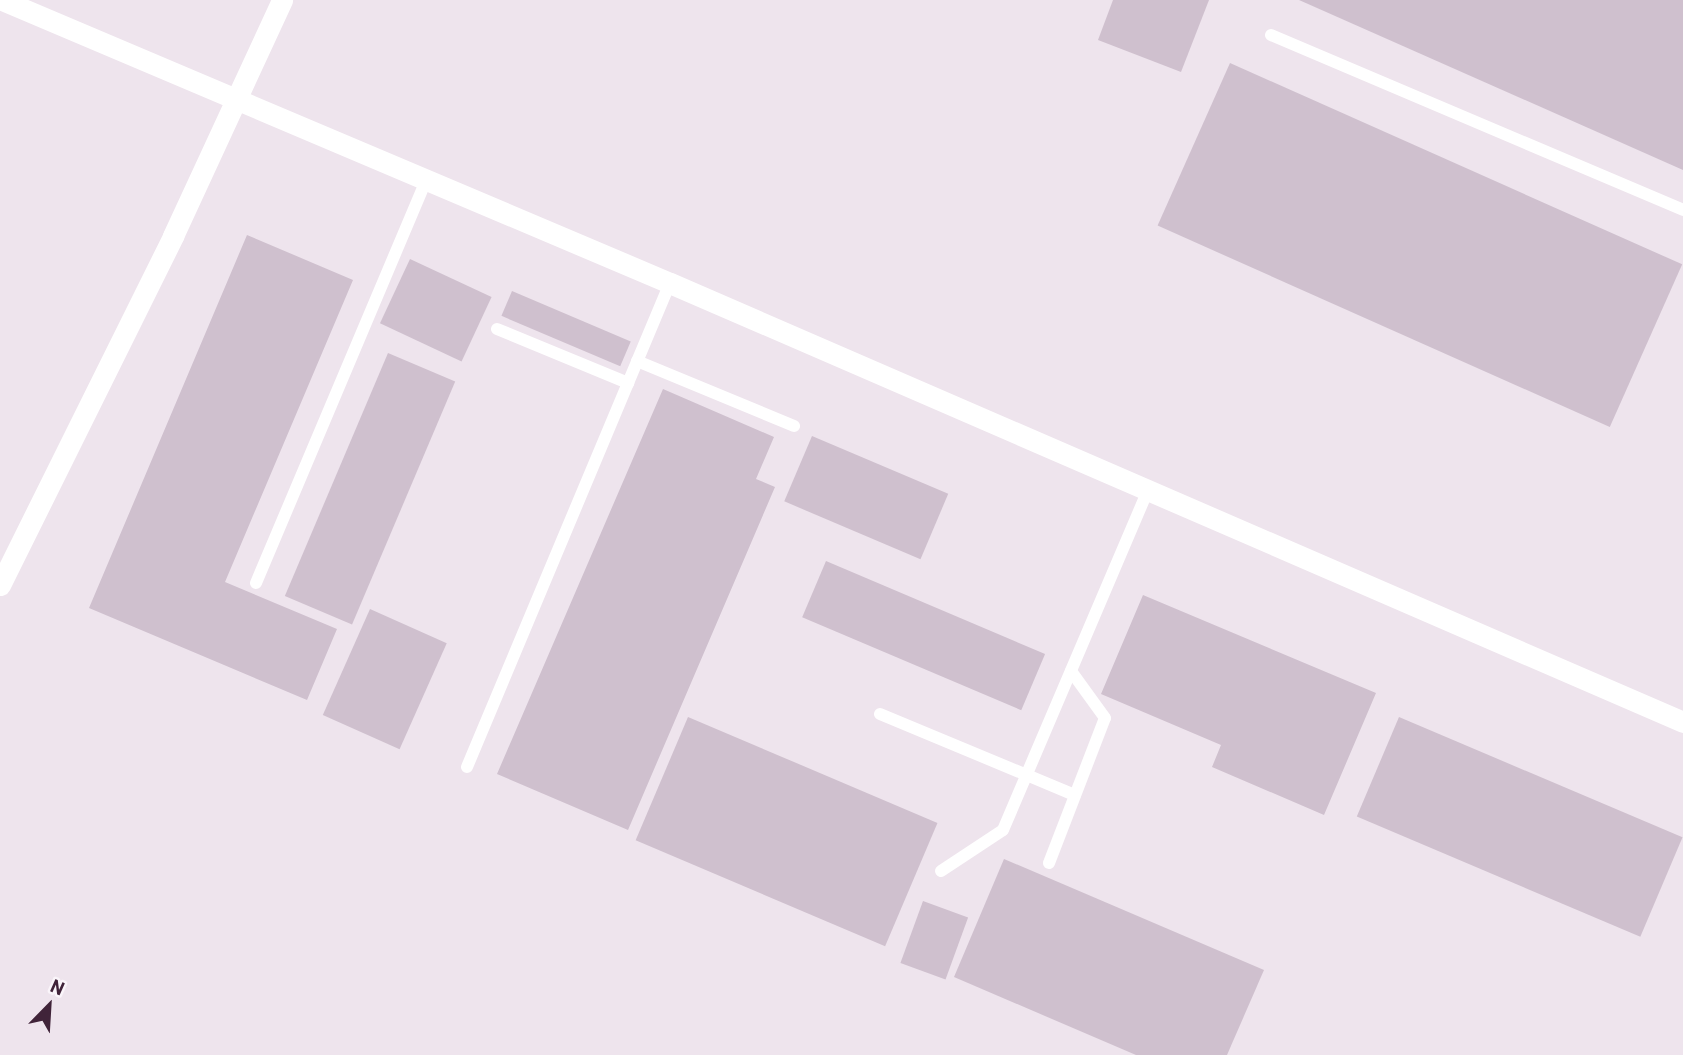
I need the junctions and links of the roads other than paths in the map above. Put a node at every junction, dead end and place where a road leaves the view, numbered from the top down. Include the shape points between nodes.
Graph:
1 (2, 0) edge
2 (282, 0) edge
3 (1271, 35) dead end
4 (236, 99) junction
5 (427, 178) junction
6 (1683, 210) edge
7 (670, 283) junction
8 (496, 329) dead end
9 (637, 361) junction
10 (628, 383) junction
11 (794, 426) dead end
12 (1149, 490) junction
13 (256, 583) dead end
14 (0, 585) edge
15 (1071, 671) junction
16 (880, 714) dead end
17 (1683, 722) edge
18 (467, 767) dead end
19 (1027, 775) junction
20 (1075, 795) junction
21 (1049, 863) dead end
22 (941, 871) dead end

1 - 4 street
2 - 4 street
3 - 6 lane
4 - 5 street
4 - 14 street
5 - 7 street
5 - 13 lane
7 - 9 lane
7 - 12 street
8 - 10 lane
9 - 10 lane
9 - 11 lane
10 - 18 lane
12 - 15 lane
12 - 17 street
15 - 19 lane
15 - 20 lane via 1105,718
16 - 19 lane
19 - 20 lane
19 - 22 lane via 1003,830
20 - 21 lane

